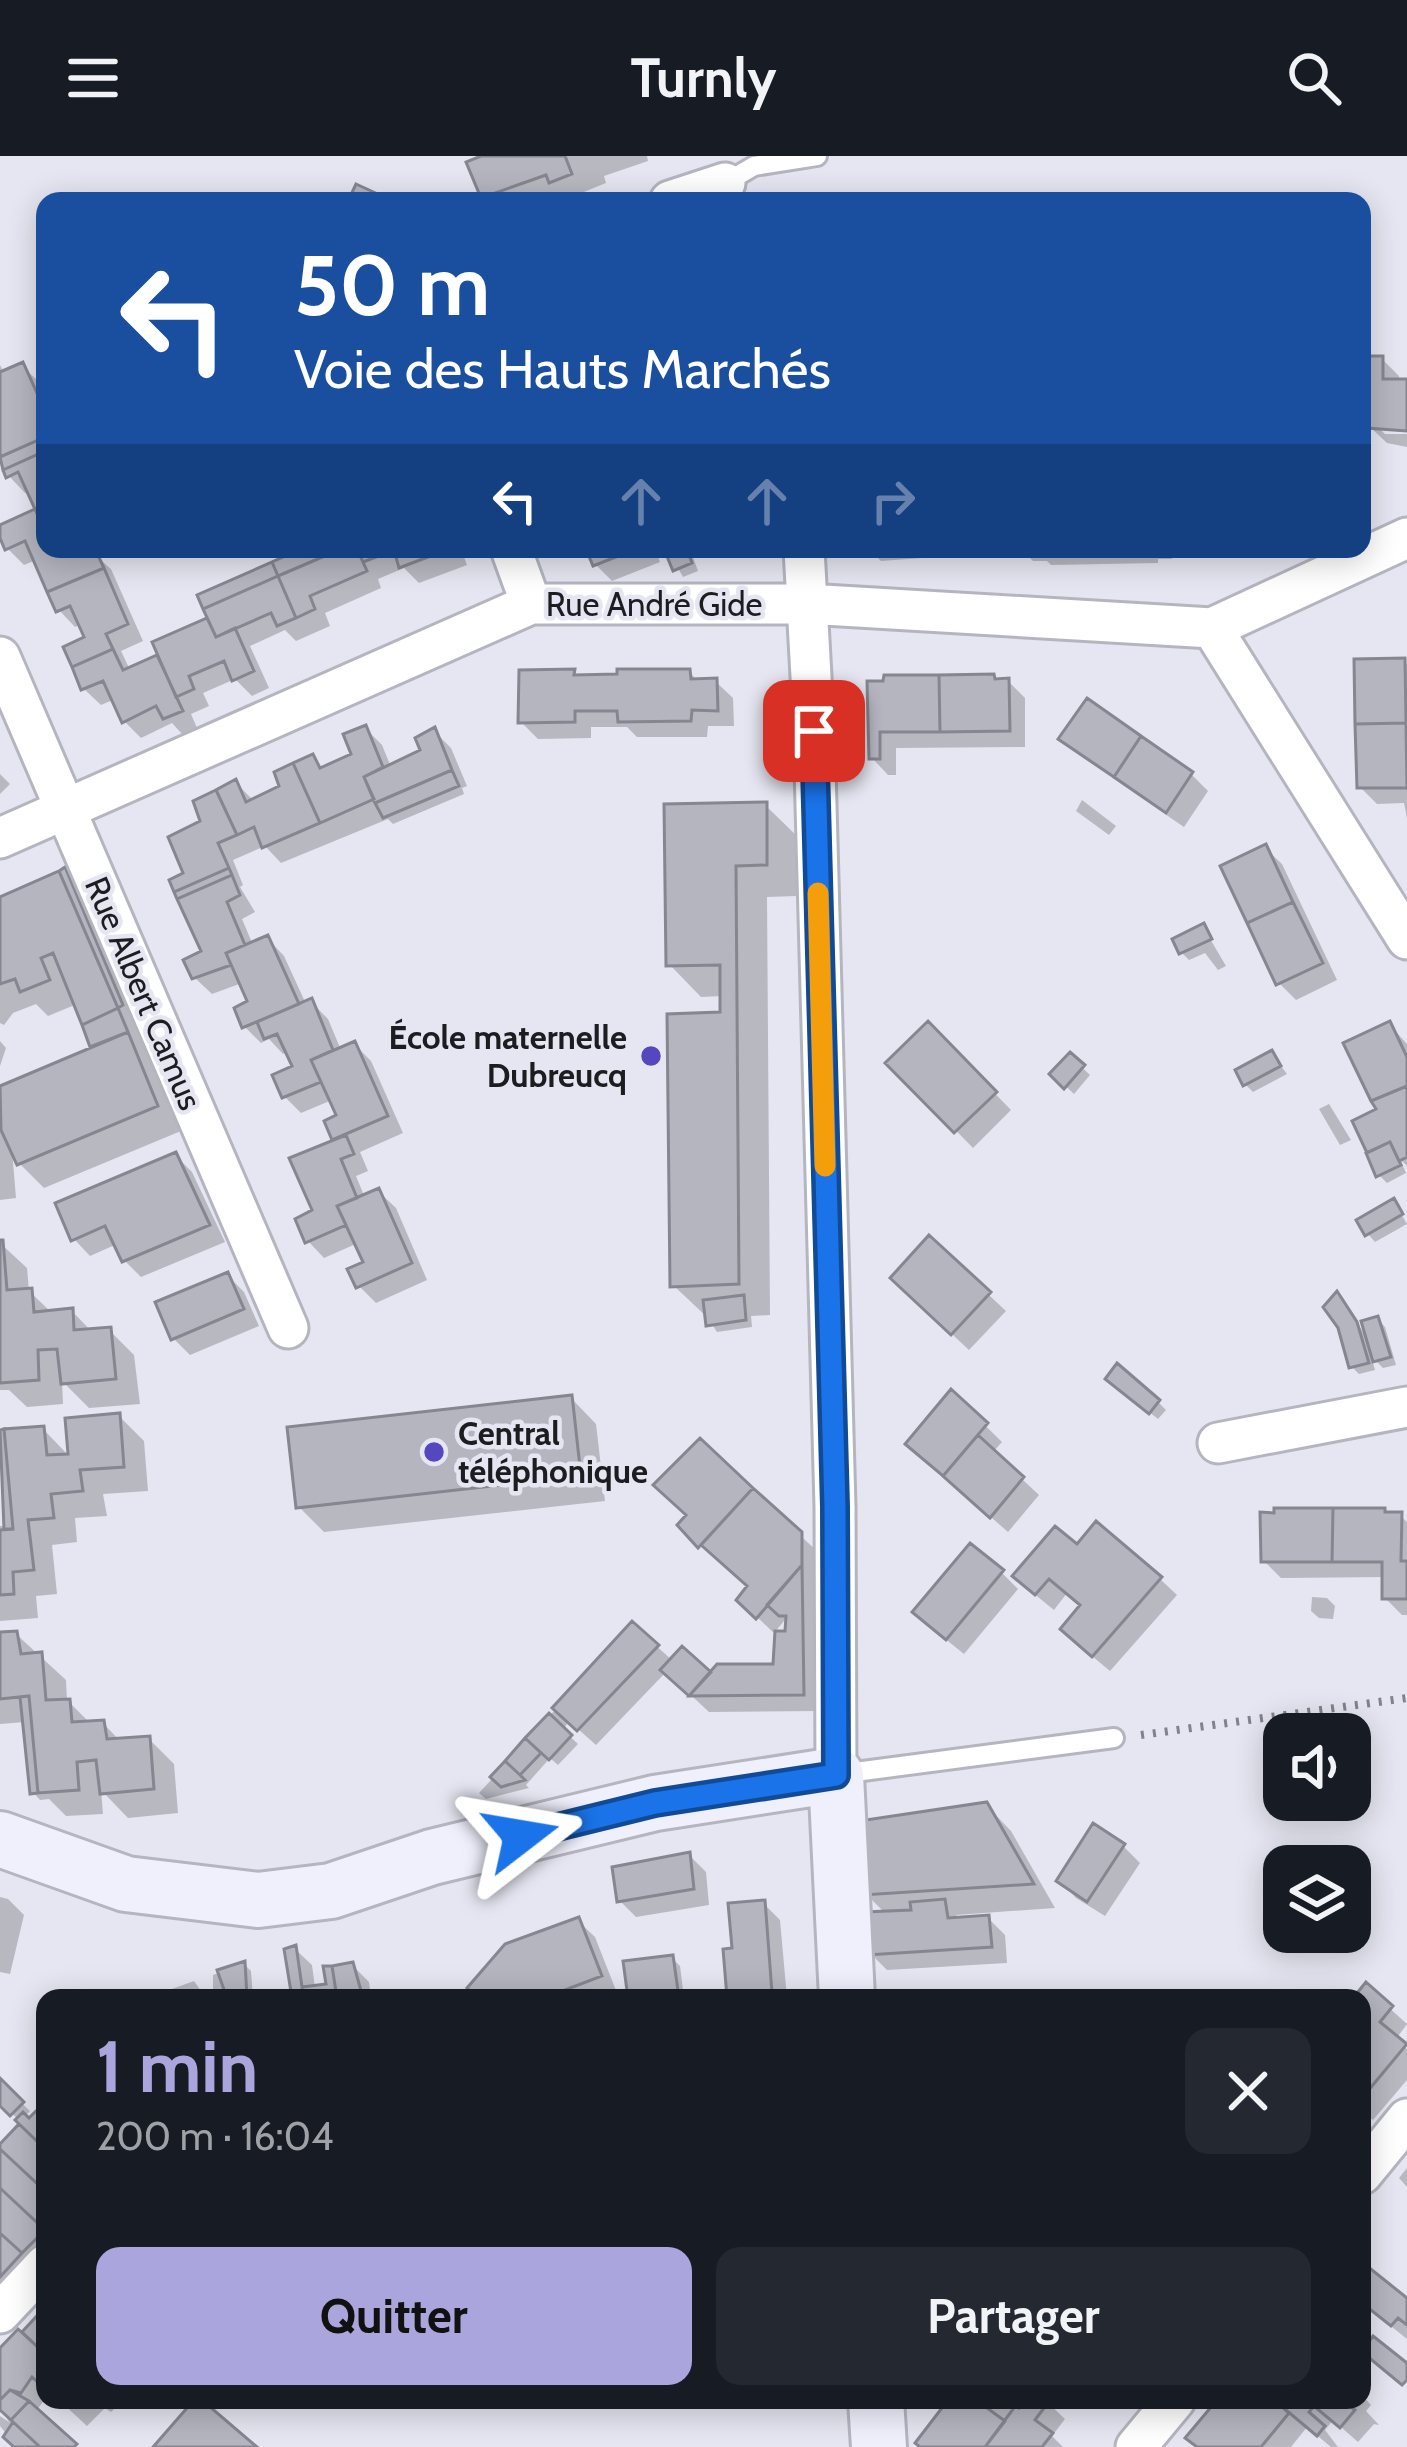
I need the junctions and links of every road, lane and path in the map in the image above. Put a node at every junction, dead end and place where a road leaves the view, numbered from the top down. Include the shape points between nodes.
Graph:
1 (817, 156) edge
2 (724, 180) edge
3 (693, 192) edge
4 (1407, 538) edge
5 (1371, 555) edge
6 (514, 558) edge
7 (804, 558) edge
8 (1364, 558) edge
9 (531, 604) junction
10 (807, 604) junction
11 (1212, 628) junction
12 (0, 657) edge
13 (65, 808) junction
14 (0, 838) edge
15 (1407, 939) edge
16 (288, 1328) dead end
17 (1407, 1407) edge
18 (1218, 1443) dead end
19 (1407, 1699) edge
20 (1114, 1738) joint
21 (836, 1775) junction
22 (0, 1839) edge
23 (848, 1989) edge
24 (1407, 2119) edge
25 (1371, 2163) edge
26 (36, 2274) edge
27 (0, 2312) edge
28 (877, 2409) edge
29 (1168, 2409) edge
30 (879, 2447) edge
31 (1136, 2447) edge

1 - 2 lane via 754,166
2 - 3 street
4 - 5 street
6 - 9 street
7 - 10 street
8 - 11 street
9 - 10 street, Rue André Gide
9 - 13 street, Rue André Gide
10 - 11 street, Rue André Gide
10 - 21 street
11 - 15 street
12 - 13 street, Rue Albert Camus
13 - 14 street, Rue André Gide
13 - 16 street, Rue Albert Camus
17 - 18 street
19 - 20 path
20 - 21 lane
21 - 22 street via 655,1803 432,1857 331,1891 258,1900 126,1884
21 - 23 street
24 - 25 street
26 - 27 street
28 - 30 street
29 - 31 street

